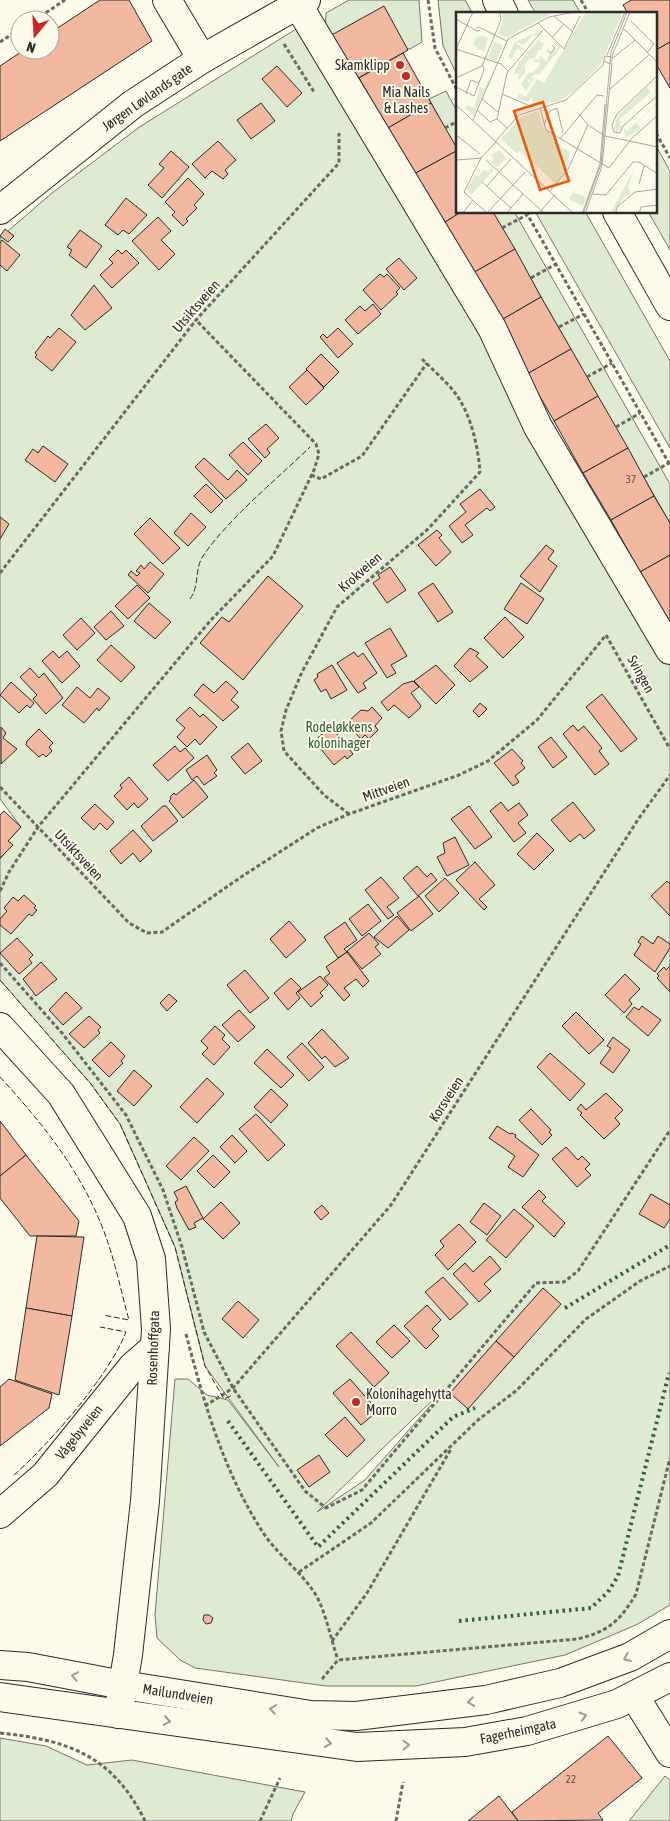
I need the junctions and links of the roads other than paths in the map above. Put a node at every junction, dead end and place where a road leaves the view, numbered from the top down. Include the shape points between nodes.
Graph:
1 (167, 0) edge
2 (497, 0) edge
3 (302, 2) edge
4 (503, 12) edge
5 (202, 59) junction
6 (0, 210) edge
7 (618, 214) edge
8 (670, 306) edge
9 (670, 650) edge
10 (0, 1027) edge
11 (155, 1347) junction
12 (0, 1514) edge
13 (670, 1634) edge
14 (0, 1665) edge
15 (670, 1677) edge
16 (123, 1685) junction
17 (0, 1697) edge
18 (635, 1697) junction
19 (118, 1714) junction
20 (357, 1747) joint
21 (670, 1753) edge

1 - 5 main road
2 - 4 main road
3 - 5 main road, Jørgen Løvlands gate
3 - 9 main road via 492,328 538,427
5 - 6 main road, Jørgen Løvlands gate via 133,104
7 - 8 main road
10 - 11 main road, Rosenhoffgata via 61,1094 137,1216 151,1260
11 - 12 main road, Vågebyveien via 133,1366 45,1475
11 - 16 main road, Rosenhoffgata via 144,1501
13 -> 16 main road, Mailundveien via 630,1657 560,1683 477,1701 356,1716 312,1715
16 -> 14 main road, Mailundveien via 28,1667
15 - 18 main road, Fagerheimgata
16 - 19 main road, Rosenhoffgata
17 - 19 main road, Mailundveien
20 -> 18 main road, Fagerheimgata via 464,1742 527,1732
18 - 21 main road
19 -> 20 main road, Mailundveien

